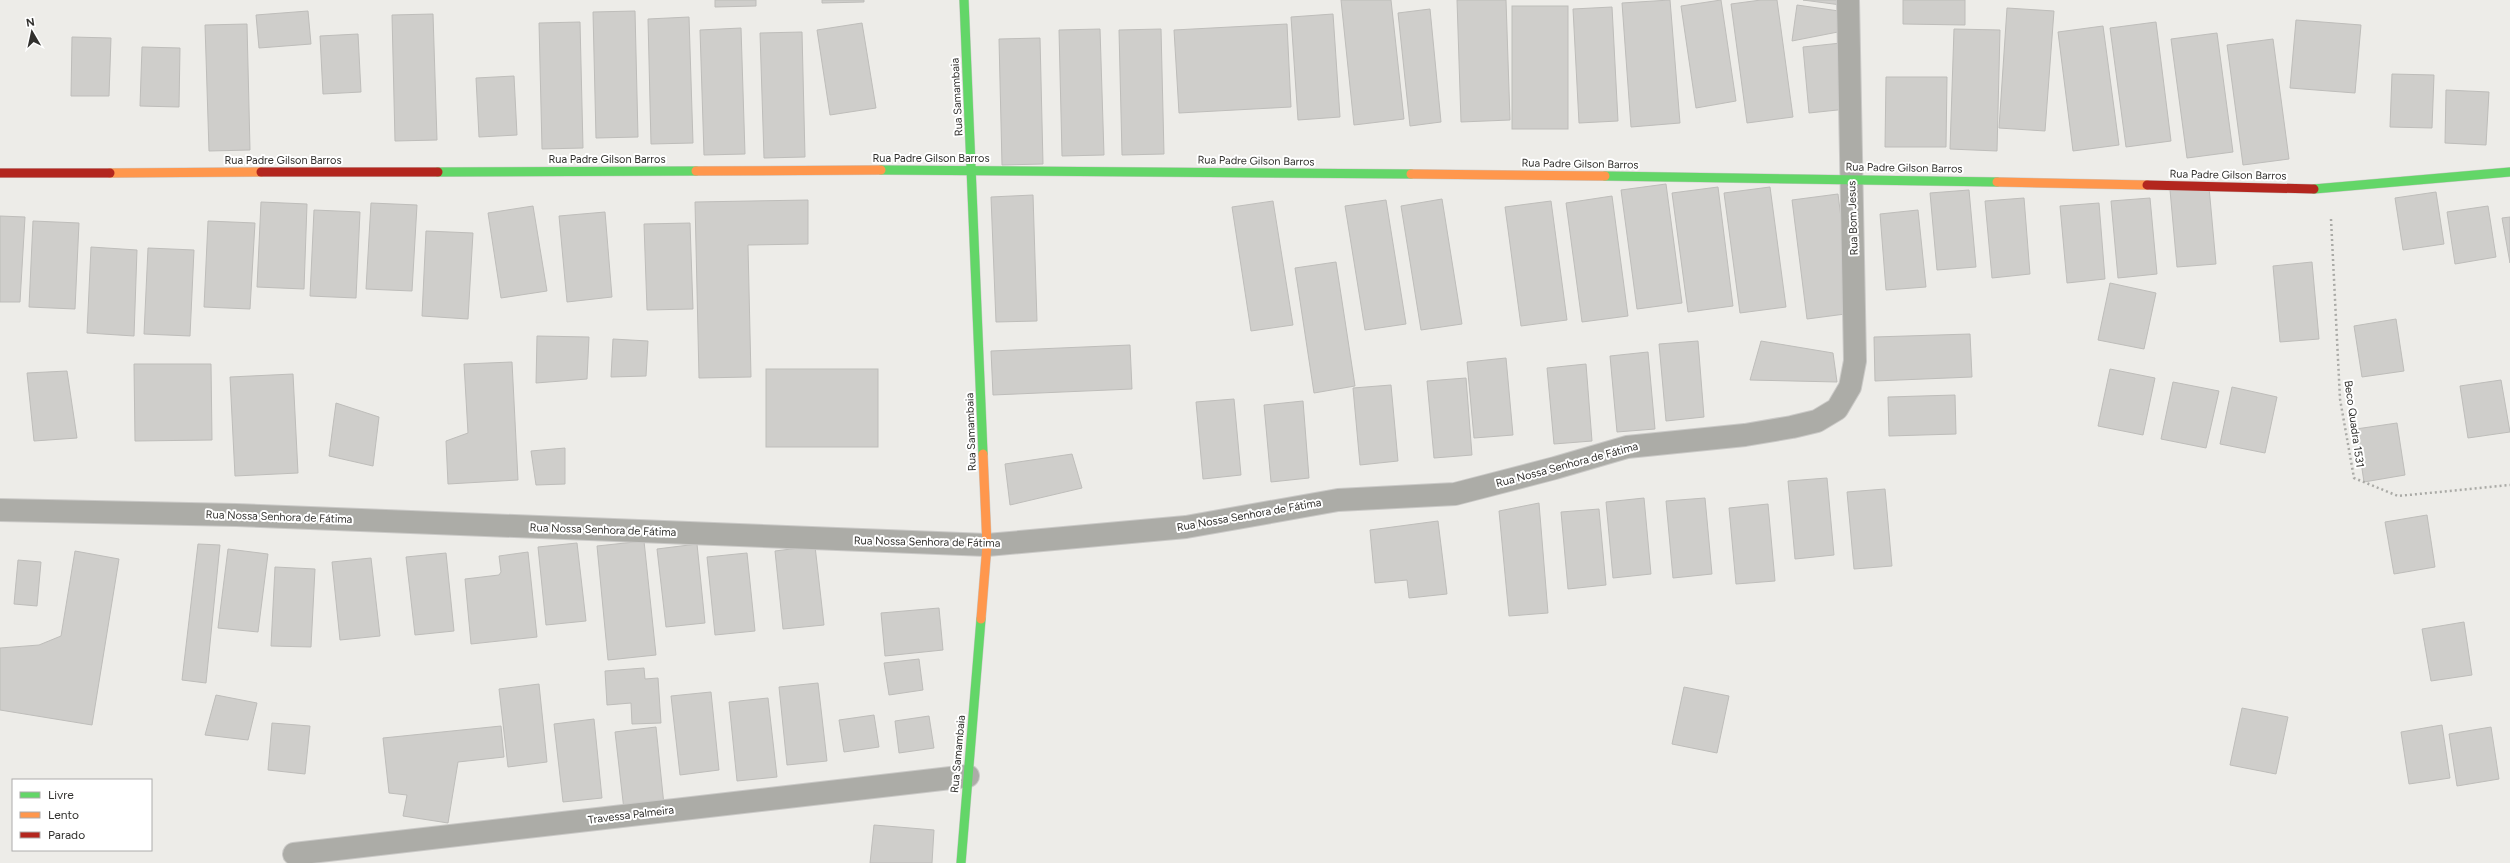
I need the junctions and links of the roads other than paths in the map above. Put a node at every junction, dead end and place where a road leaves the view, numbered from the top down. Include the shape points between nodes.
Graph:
1 (964, 0) edge
2 (1848, 0) edge
3 (972, 170) junction
4 (2510, 172) edge
5 (0, 173) edge
6 (1851, 179) junction
7 (1850, 387) joint
8 (0, 510) edge
9 (987, 545) junction
10 (968, 776) junction
11 (294, 854) dead end
12 (961, 863) edge

1 - 3 street, Rua Samambaia
2 - 6 street, Rua Bom Jesus
3 - 5 street, Rua Padre Gilson Barros
3 - 6 street, Rua Padre Gilson Barros
3 - 9 street, Rua Samambaia
4 - 6 street, Rua Padre Gilson Barros via 2330,189
6 - 7 street, Rua Bom Jesus via 1856,341
7 - 9 street, Rua Nossa Senhora de Fátima via 1837,409 1817,421 1745,435 1627,447 1455,494 1338,500 1186,527
8 - 9 street, Rua Nossa Senhora de Fátima via 236,515
9 - 10 street, Rua Samambaia
10 - 11 street, Travessa Palmeira
10 - 12 street, Rua Samambaia

